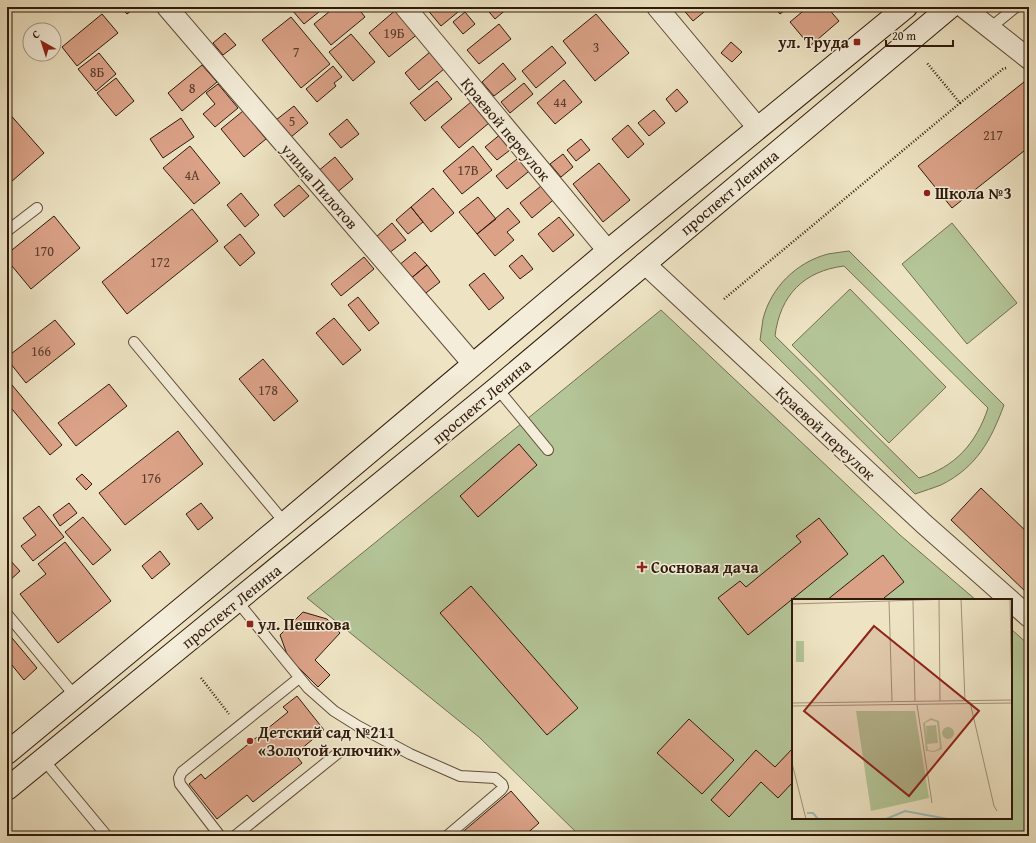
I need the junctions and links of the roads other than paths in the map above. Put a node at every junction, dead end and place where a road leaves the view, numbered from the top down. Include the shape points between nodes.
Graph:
1 (167, 7) edge
2 (405, 7) edge
3 (657, 7) edge
4 (906, 7) edge
5 (950, 7) edge
6 (963, 7) edge
7 (1016, 7) edge
8 (990, 28) junction
9 (1029, 59) edge
10 (758, 128) junction
11 (37, 208) dead end
12 (7, 232) edge
13 (608, 251) junction
14 (644, 263) junction
15 (134, 342) dead end
16 (473, 364) junction
17 (497, 388) junction
18 (548, 450) dead end
19 (285, 523) junction
20 (1010, 599) edge
21 (237, 601) junction
22 (1012, 601) edge
23 (7, 614) edge
24 (1029, 617) edge
25 (299, 678) junction
26 (75, 696) junction
27 (7, 753) edge
28 (338, 753) dead end
29 (43, 759) junction
30 (7, 789) edge
31 (107, 836) edge
32 (220, 836) edge
33 (235, 836) edge
34 (447, 836) edge

1 - 16 street, улица Пилотов
2 - 13 street, Краевой переулок
3 - 10 street
4 - 10 main road, проспект Ленина
5 - 14 main road, проспект Ленина
6 - 8 street
7 - 8 lane
8 - 9 street
10 - 13 main road, проспект Ленина
11 - 12 lane
13 - 16 main road, проспект Ленина
14 - 17 main road, проспект Ленина
14 - 20 street, Краевой переулок via 924,524
15 - 19 lane
16 - 19 main road, проспект Ленина
17 - 18 lane
17 - 21 main road, проспект Ленина
19 - 26 main road, проспект Ленина
21 - 25 lane
21 - 29 main road, проспект Ленина
22 - 24 street, Краевой переулок
23 - 26 lane
25 - 32 lane via 182,772 180,784
25 - 34 lane via 334,711 410,754 460,776 492,777 498,780 503,788
26 - 27 main road, проспект Ленина
28 - 33 lane
29 - 30 main road, проспект Ленина
29 - 31 lane

